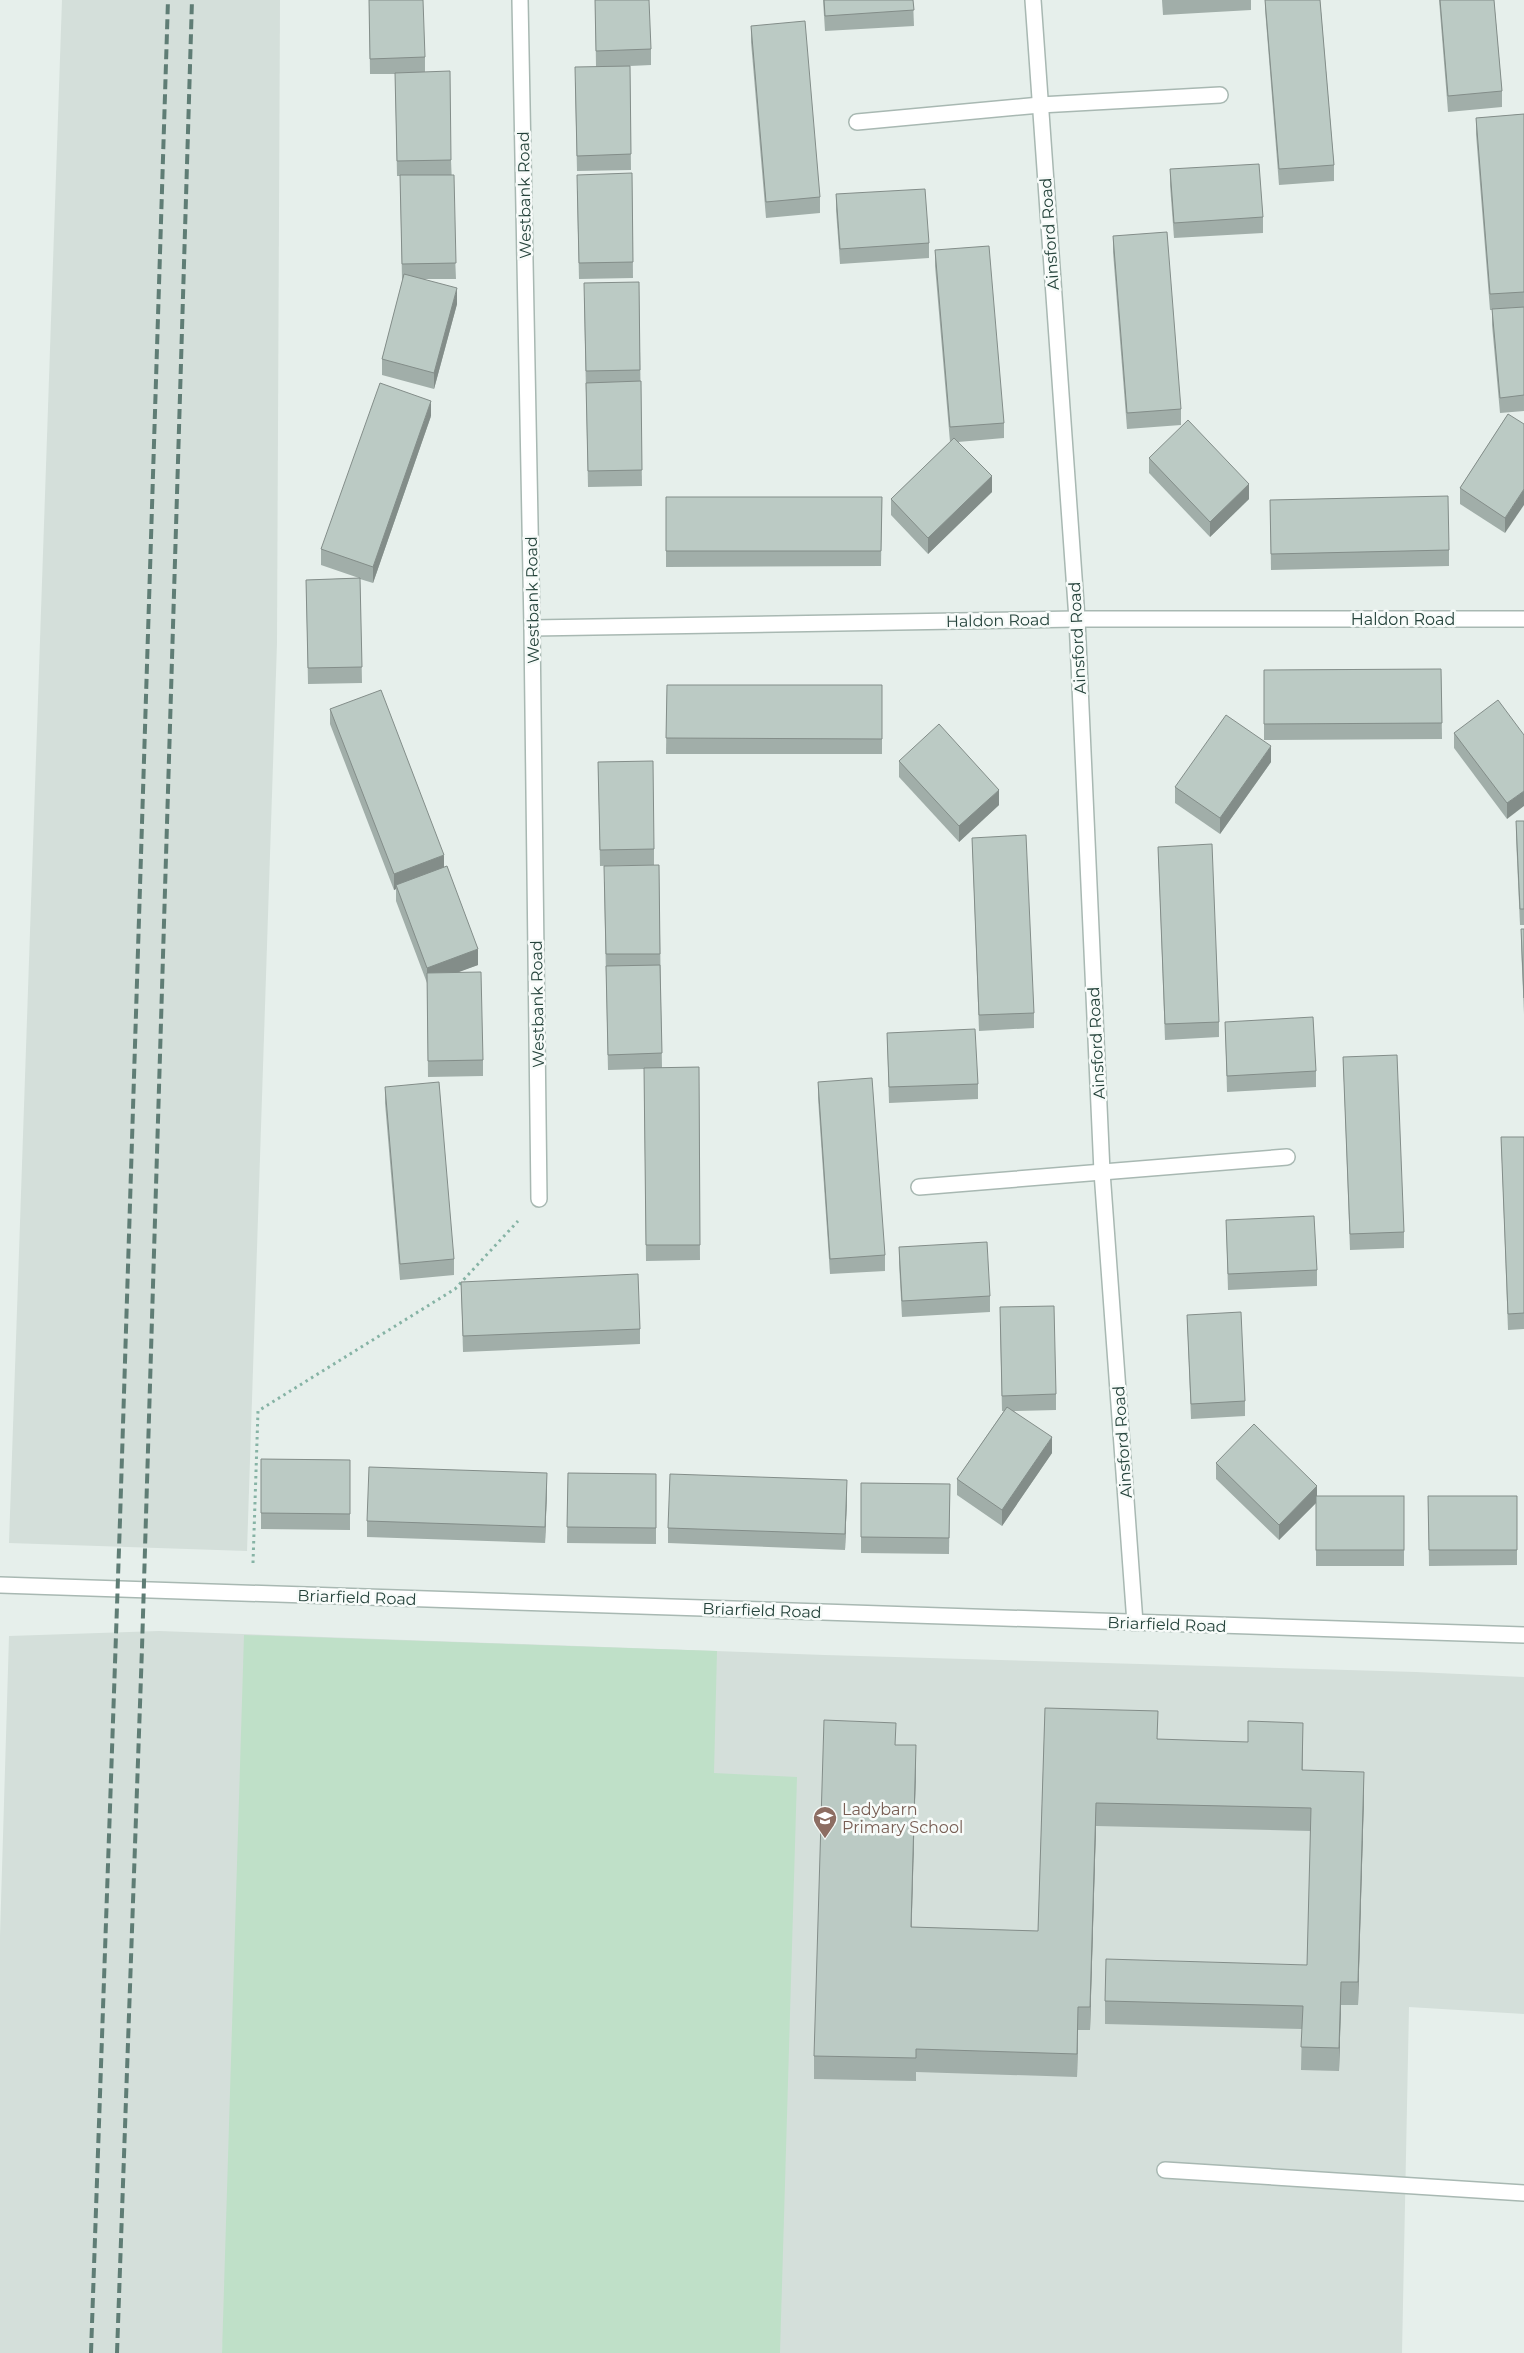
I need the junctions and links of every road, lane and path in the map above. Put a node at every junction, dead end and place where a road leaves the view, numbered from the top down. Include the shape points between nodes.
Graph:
1 (520, 0) edge
2 (1033, 0) edge
3 (1220, 95) dead end
4 (1040, 105) junction
5 (857, 122) dead end
6 (1077, 619) junction
7 (1524, 619) edge
8 (532, 628) junction
9 (1287, 1157) dead end
10 (1102, 1172) junction
11 (919, 1187) dead end
12 (539, 1199) joint
13 (0, 1585) edge
14 (252, 1593) junction
15 (1135, 1623) junction
16 (1524, 1635) edge
17 (1165, 2170) dead end
18 (1524, 2193) edge

1 - 8 street, Westbank Road
2 - 4 street, Ainsford Road
3 - 4 street
4 - 5 street
4 - 6 street, Ainsford Road
6 - 7 street, Haldon Road
6 - 8 street, Haldon Road
6 - 10 street, Ainsford Road
8 - 12 street, Westbank Road
9 - 10 street
10 - 11 street
10 - 15 street, Ainsford Road
12 - 14 path via 454,1290 258,1411
13 - 14 street, Briarfield Road
14 - 15 street, Briarfield Road
15 - 16 street, Briarfield Road
17 - 18 street

